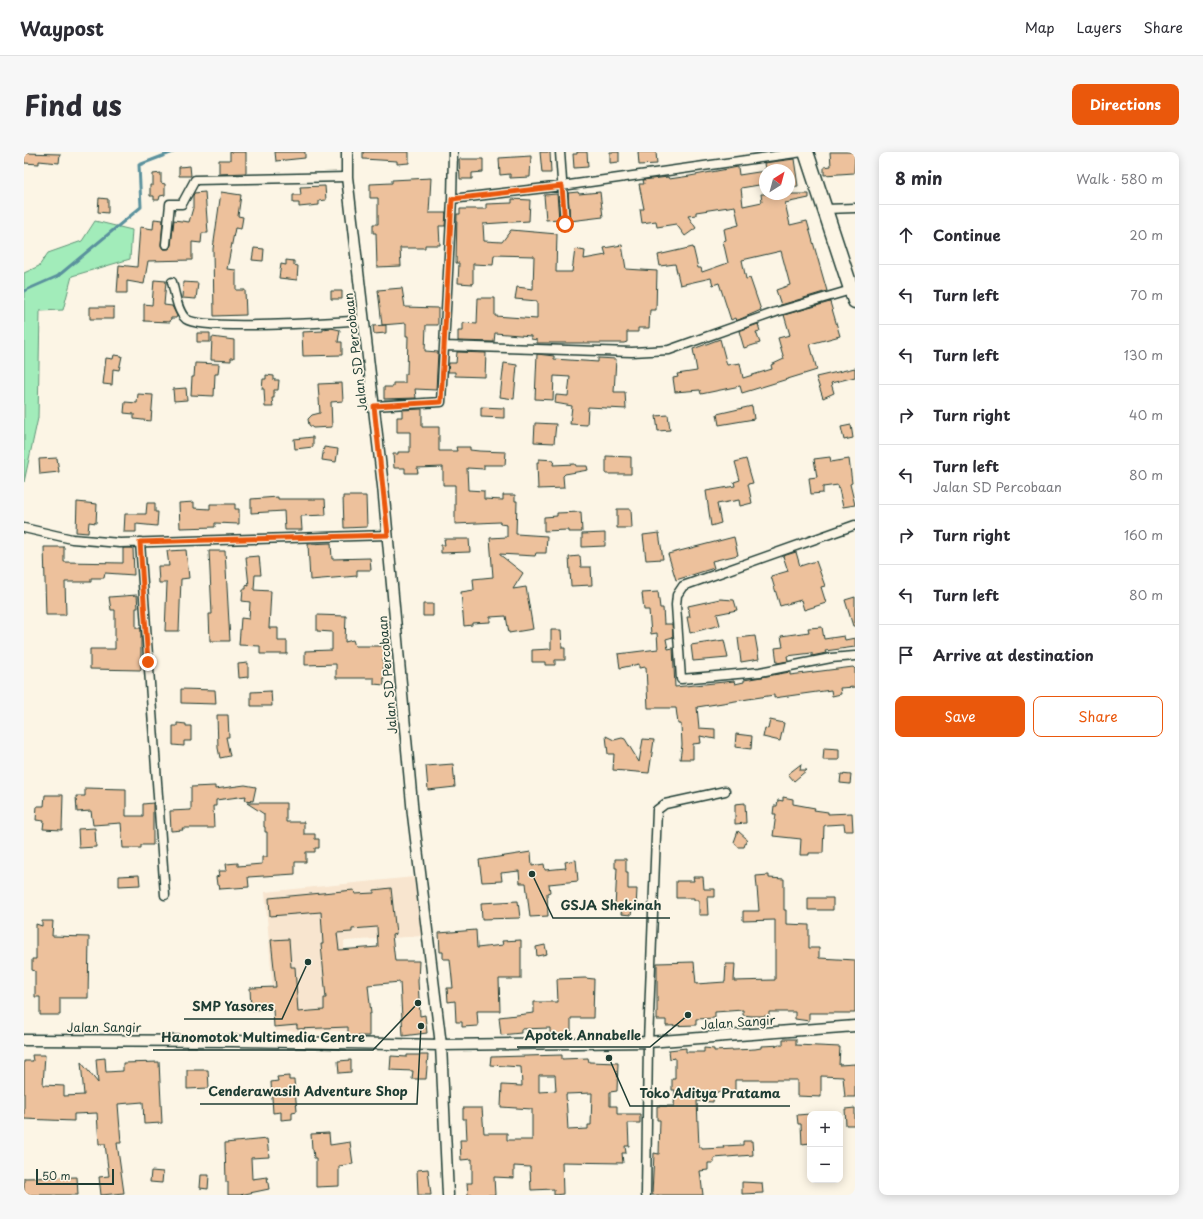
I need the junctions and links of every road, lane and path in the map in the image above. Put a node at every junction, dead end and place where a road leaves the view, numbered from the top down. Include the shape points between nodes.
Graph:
1 (347, 152) edge
2 (453, 152) edge
3 (560, 152) edge
4 (803, 152) edge
5 (806, 152) edge
6 (347, 177) junction
7 (562, 186) junction
8 (452, 199) junction
9 (855, 208) edge
10 (825, 209) junction
11 (565, 224) dead end
12 (166, 244) dead end
13 (172, 282) dead end
14 (853, 296) edge
15 (364, 320) junction
16 (444, 346) junction
17 (374, 406) junction
18 (855, 525) edge
19 (24, 528) edge
20 (388, 535) junction
21 (140, 542) junction
22 (855, 656) edge
23 (726, 791) dead end
24 (166, 896) dead end
25 (855, 1026) edge
26 (24, 1040) edge
27 (648, 1042) junction
28 (441, 1045) junction
29 (448, 1195) edge
30 (646, 1195) edge

1 - 6 street, Jalan SD Percobaan
2 - 8 street
3 - 7 street
4 - 7 street
5 - 10 highway
6 - 12 street via 195,180 182,204 170,204
6 - 15 street, Jalan SD Percobaan
7 - 8 street
7 - 11 street
8 - 16 street
9 - 10 street
10 - 14 highway
13 - 15 street via 178,306 186,318 197,323 269,324
14 - 16 street via 776,312 669,350 632,352
15 - 17 street, Jalan SD Percobaan
16 - 17 street via 441,402
17 - 20 street, Jalan SD Percobaan
18 - 22 street via 683,586 677,595 676,605 681,679 760,672 831,658
19 - 21 street via 100,543
20 - 21 street
20 - 28 street, Jalan SD Percobaan via 412,808
21 - 24 street
23 - 27 street via 665,804 657,810
25 - 27 street, Jalan Sangir
26 - 28 street, Jalan Sangir
27 - 28 street, Jalan Sangir
27 - 30 street
28 - 29 street, Jalan SD Percobaan

